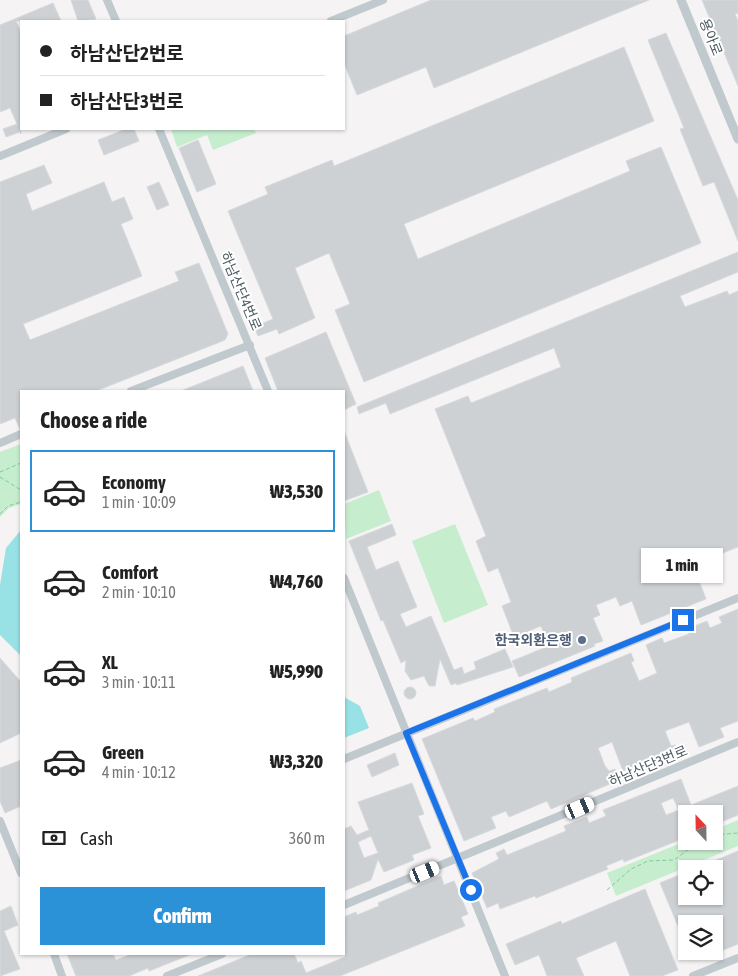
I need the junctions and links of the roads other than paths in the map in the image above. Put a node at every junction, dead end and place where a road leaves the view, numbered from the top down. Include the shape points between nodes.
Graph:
1 (107, 0) edge
2 (383, 0) edge
3 (681, 0) edge
4 (116, 20) edge
5 (333, 20) edge
6 (64, 130) edge
7 (159, 130) edge
8 (738, 139) edge
9 (0, 156) edge
10 (250, 345) junction
11 (134, 390) edge
12 (268, 390) edge
13 (20, 434) edge
14 (0, 443) edge
15 (345, 580) edge
16 (738, 598) edge
17 (406, 733) junction
18 (738, 742) edge
19 (345, 759) edge
20 (0, 821) edge
21 (458, 859) junction
22 (20, 871) edge
23 (345, 905) edge
24 (54, 955) edge
25 (220, 955) edge
26 (738, 958) edge
27 (62, 976) edge
28 (167, 976) edge
29 (505, 976) edge
30 (693, 976) edge

1 - 4 street
2 - 5 street
3 - 8 street, 용아로
6 - 9 street
7 - 10 street, 하남산단4번로
10 - 11 street, 하남산단4번로
10 - 12 street
13 - 14 street
15 - 17 street
16 - 17 street
17 - 19 street
17 - 21 street
18 - 21 street, 하남산단3번로
20 - 22 street
21 - 23 street, 하남산단3번로
21 - 29 street
24 - 27 street
25 - 28 street
26 - 30 street

